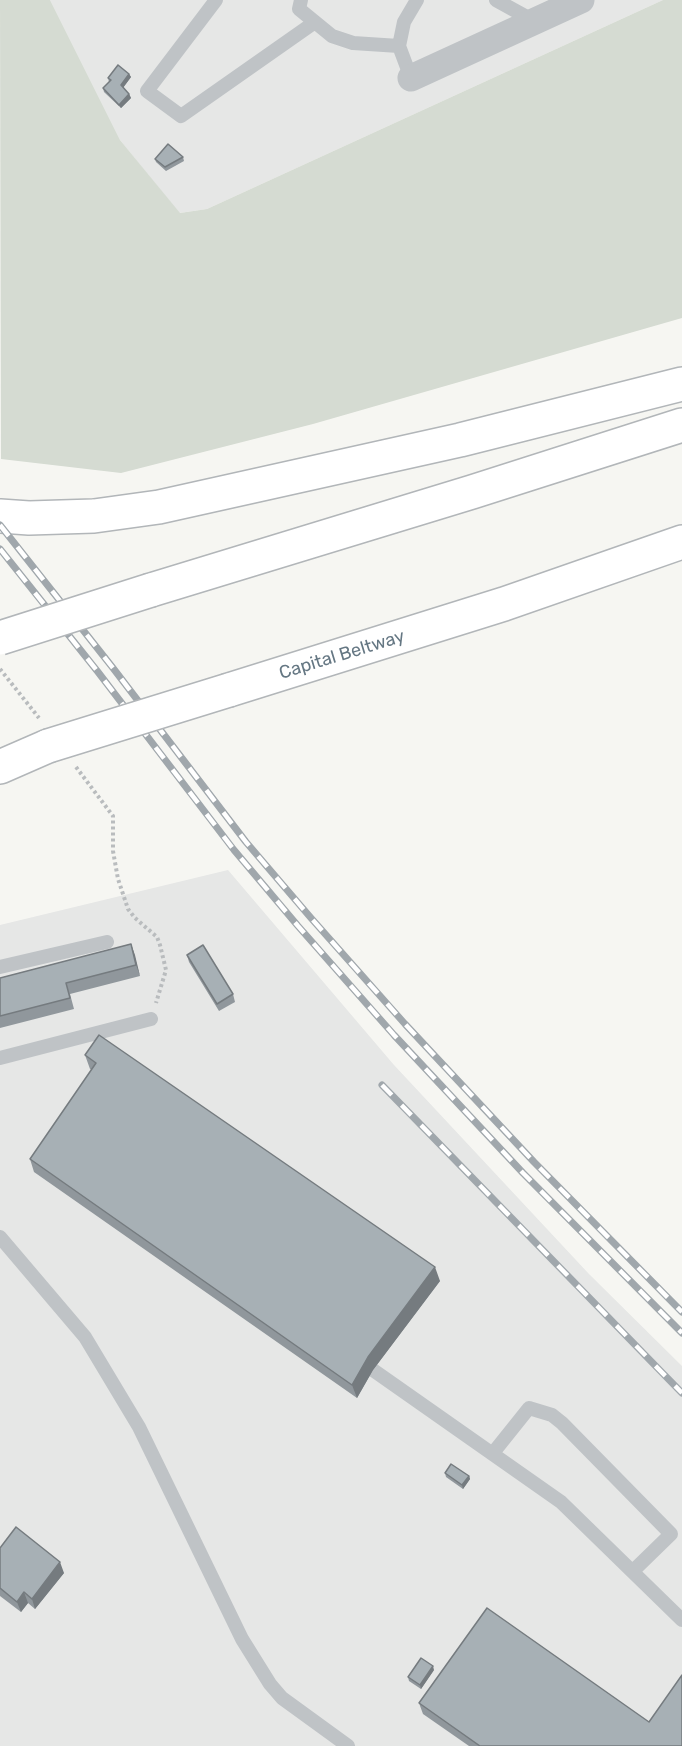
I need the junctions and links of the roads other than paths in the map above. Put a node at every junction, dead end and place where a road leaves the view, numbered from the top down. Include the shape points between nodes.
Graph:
1 (216, 0) edge
2 (301, 0) edge
3 (417, 0) edge
4 (496, 0) edge
5 (581, 0) edge
6 (534, 21) junction
7 (315, 22) junction
8 (399, 46) junction
9 (411, 78) joint
10 (682, 384) edge
11 (682, 425) edge
12 (0, 516) edge
13 (682, 542) edge
14 (0, 638) edge
15 (44, 732) junction
16 (0, 761) edge
17 (0, 767) edge
18 (107, 942) dead end
19 (0, 967) edge
20 (151, 1019) road end
21 (0, 1058) edge
22 (0, 1237) edge
23 (373, 1370) edge
24 (493, 1453) junction
25 (633, 1571) junction
26 (682, 1620) edge
27 (348, 1746) edge

1 - 7 lane via 147,91 181,116
2 - 7 lane via 299,9
3 - 8 lane via 404,22
4 - 6 lane
5 - 6 street
6 - 9 street
7 - 8 lane via 332,36 353,43
8 - 9 lane
10 - 12 highway via 425,448 159,507 94,516
11 - 14 highway, bridge
13 - 15 highway, Capital Beltway, bridge via 504,604 229,690
15 - 16 highway, Capital Beltway
15 - 17 highway
18 - 19 lane
20 - 21 lane
22 - 27 lane via 85,1337 139,1427 242,1639 270,1684 282,1698
23 - 24 lane
24 - 25 lane via 561,1502
24 - 25 lane via 530,1408 552,1414 671,1534
25 - 26 lane

